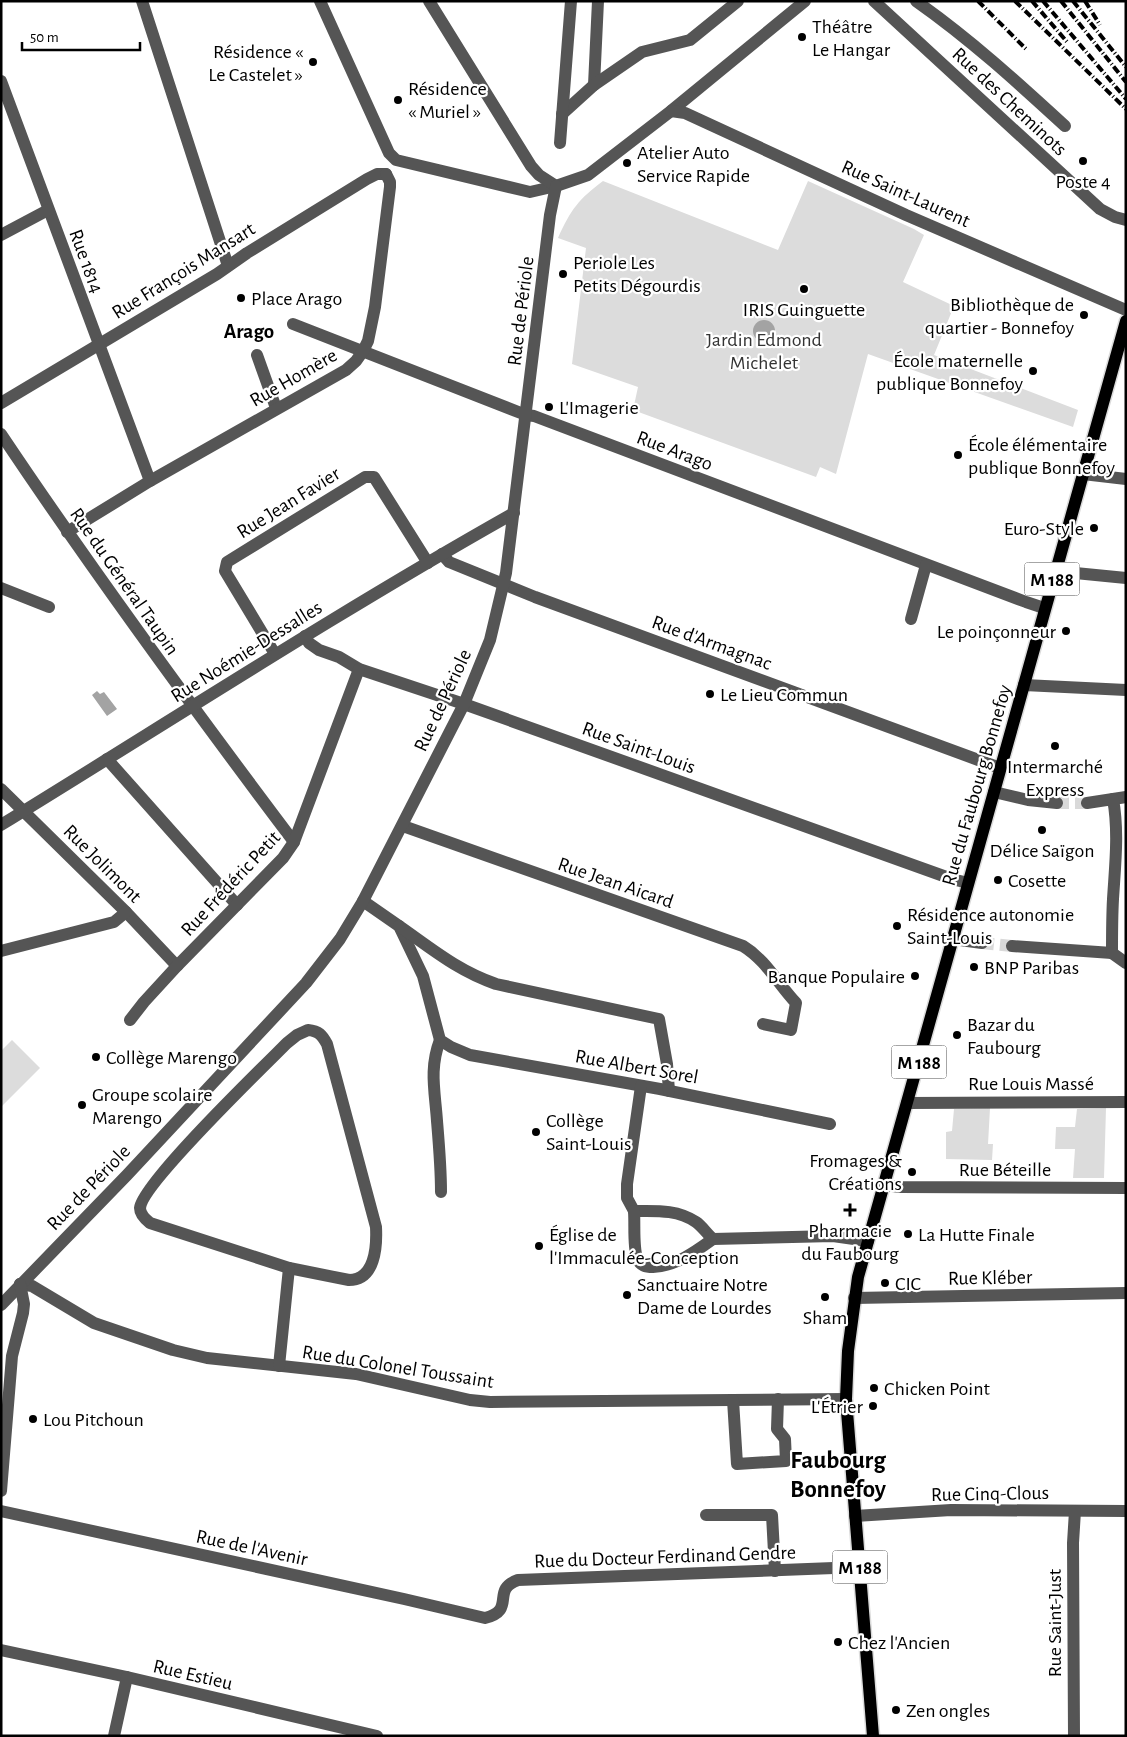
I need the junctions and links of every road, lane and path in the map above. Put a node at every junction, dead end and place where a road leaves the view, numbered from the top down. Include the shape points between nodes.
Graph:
1 (142, 1) edge
2 (320, 1) edge
3 (429, 1) edge
4 (571, 1) edge
5 (598, 1) edge
6 (738, 1) edge
7 (806, 1) edge
8 (874, 1) edge
9 (916, 1) edge
10 (1, 81) edge
11 (594, 86) junction
12 (671, 110) junction
13 (562, 114) junction
14 (1065, 126) dead end
15 (560, 143) dead end
16 (396, 160) junction
17 (386, 174) junction
18 (556, 186) junction
19 (48, 210) junction
20 (1126, 220) edge
21 (1, 235) edge
22 (228, 266) junction
23 (1126, 310) edge
24 (1126, 321) edge
25 (294, 324) dead end
26 (98, 345) junction
27 (363, 352) junction
28 (258, 355) dead end
29 (1, 403) edge
30 (276, 408) junction
31 (526, 415) junction
32 (1, 434) edge
33 (1083, 474) junction
34 (1126, 479) edge
35 (150, 482) junction
36 (514, 513) junction
37 (67, 532) junction
38 (442, 554) junction
39 (428, 563) junction
40 (926, 565) junction
41 (1055, 571) junction
42 (1126, 578) edge
43 (503, 585) junction
44 (1, 588) edge
45 (48, 607) dead end
46 (1044, 608) junction
47 (911, 619) dead end
48 (305, 636) junction
49 (275, 654) junction
50 (359, 669) junction
51 (1024, 685) junction
52 (1126, 690) edge
53 (464, 704) junction
54 (192, 708) junction
55 (108, 759) junction
56 (1000, 768) junction
57 (1, 789) edge
58 (994, 792) junction
59 (1126, 798) edge
60 (1113, 800) junction
61 (1057, 803) tunnel mouth
62 (1087, 803) tunnel mouth
63 (25, 812) junction
64 (1, 825) edge
65 (403, 826) junction
66 (294, 842) junction
67 (968, 883) junction
68 (363, 900) junction
69 (237, 905) junction
70 (126, 912) junction
71 (399, 926) junction
72 (1112, 931) junction
73 (1126, 931) edge
74 (953, 939) junction
75 (982, 942) tunnel mouth
76 (1012, 946) tunnel mouth
77 (1, 951) edge
78 (1112, 953) junction
79 (1126, 963) edge
80 (177, 966) junction
81 (130, 1020) dead end
82 (763, 1024) dead end
83 (440, 1040) junction
84 (641, 1086) junction
85 (669, 1091) junction
86 (1126, 1102) edge
87 (907, 1104) junction
88 (830, 1124) dead end
89 (883, 1185) junction
90 (1126, 1188) edge
91 (441, 1192) dead end
92 (634, 1211) junction
93 (713, 1239) junction
94 (868, 1241) junction
95 (289, 1268) junction
96 (20, 1284) junction
97 (1126, 1293) edge
98 (854, 1298) junction
99 (1, 1305) edge
100 (279, 1366) junction
101 (846, 1399) junction
102 (733, 1400) junction
103 (778, 1400) junction
104 (1, 1491) edge
105 (1, 1511) edge
106 (1075, 1511) junction
107 (1126, 1511) edge
108 (706, 1515) dead end
109 (855, 1516) junction
110 (860, 1568) junction
111 (775, 1571) junction
112 (495, 1616) joint
113 (1, 1650) edge
114 (127, 1678) junction
115 (114, 1736) edge
116 (377, 1736) edge
117 (873, 1736) edge
118 (1074, 1736) edge

1 - 22 street
2 - 16 street via 389,152
3 - 18 street via 531,166
4 - 13 street
5 - 11 street
6 - 11 street via 690,40 642,52
7 - 12 street
8 - 20 street, Rue des Cheminots via 1100,209
9 - 14 street via 1006,71
10 - 19 street, Rue 1814
11 - 13 street
12 - 18 street via 588,174
12 - 23 street, Rue Saint-Laurent via 685,113 915,219
13 - 15 street
16 - 17 street
16 - 18 street via 530,192
17 - 22 street, Rue François Mansart via 367,179
17 - 27 street, Rue Homère via 390,187 375,308
18 - 31 street, Rue de Périole
19 - 21 street
19 - 26 street, Rue 1814
22 - 26 street, Rue François Mansart
24 - 33 main road, Rue du Faubourg Bonnefoy / M 188
25 - 27 street, Rue Arago
26 - 29 street, Rue François Mansart
26 - 35 street, Rue 1814
27 - 30 street, Rue Homère via 346,370
27 - 31 street, Rue Arago
28 - 30 street
30 - 35 street, Rue Homère
31 - 36 street, Rue de Périole
31 - 40 street, Rue Arago
32 - 37 street, Rue du Général Taupin
33 - 34 street
33 - 41 main road, Rue du Faubourg Bonnefoy / M 188
35 - 37 street, Rue Homère
36 - 38 street, Rue Noémie-Dessalles
36 - 43 street, Rue de Périole
37 - 54 street, Rue du Général Taupin
38 - 39 street, Rue Noémie-Dessalles
38 - 43 street, Rue d'Armagnac via 448,562
39 - 48 street, Rue Noémie-Dessalles
39 - 49 street, Rue Jean Favier via 374,477 365,477 227,562 224,571
40 - 46 street, Rue Arago
40 - 47 street
41 - 42 street
41 - 46 main road, Rue du Faubourg Bonnefoy / M 188
43 - 53 street, Rue de Périole via 490,640
43 - 56 street, Rue d'Armagnac
44 - 45 street
46 - 51 main road, Rue du Faubourg Bonnefoy / M 188
48 - 49 street, Rue Noémie-Dessalles
48 - 50 street, Rue Saint-Louis via 319,650 348,661
49 - 54 street, Rue Noémie-Dessalles
50 - 53 street, Rue Saint-Louis
50 - 66 street, Rue Frédéric Petit
51 - 52 street
51 - 56 main road, Rue du Faubourg Bonnefoy / M 188
53 - 65 street, Rue de Périole
53 - 67 street, Rue Saint-Louis
54 - 55 street, Rue Noémie-Dessalles
54 - 66 street, Rue du Général Taupin
55 - 63 street, Rue Noémie-Dessalles
55 - 69 street
56 - 58 main road, Rue du Faubourg Bonnefoy / M 188
57 - 63 street, Rue Jolimont
58 - 61 street
58 - 67 main road, Rue du Faubourg Bonnefoy / M 188
59 - 60 street
60 - 62 street
60 - 72 street via 1116,872
63 - 64 street, Rue Noémie-Dessalles
63 - 70 street, Rue Jolimont
65 - 68 street, Rue de Périole
65 - 82 street, Rue Jean Aicard via 743,946 762,961 796,1003 791,1030
66 - 69 street, Rue Frédéric Petit via 283,858
67 - 74 main road, Rue du Faubourg Bonnefoy / M 188
68 - 71 street
68 - 96 street, Rue de Périole via 335,946 306,983
69 - 80 street, Rue Frédéric Petit
70 - 77 street via 114,922
70 - 80 street, Rue Jolimont
71 - 83 street via 422,976
71 - 85 street via 456,967 496,984 659,1019
72 - 73 street
72 - 78 street
74 - 75 street
74 - 87 main road, Rue du Faubourg Bonnefoy / M 188
76 - 78 street
78 - 79 street
80 - 81 street, Rue Frédéric Petit
83 - 84 street, Rue Albert Sorel via 470,1055
83 - 91 street via 434,1055 433,1075
84 - 85 street, Rue Albert Sorel
84 - 92 street via 627,1184 627,1198
85 - 88 street, Rue Albert Sorel
86 - 87 street, Rue Louis Massé
87 - 89 main road, Rue du Faubourg Bonnefoy / M 188
89 - 90 street, Rue Béteille
89 - 94 main road, Rue du Faubourg Bonnefoy / M 188
92 - 93 street via 680,1214 696,1222
92 - 93 street via 636,1252 642,1265 668,1264 685,1258
93 - 94 street via 833,1236
94 - 98 main road, Rue du Faubourg Bonnefoy / M 188
95 - 95 street via 358,1280 371,1266 376,1240 376,1228 327,1044 322,1034 308,1030 287,1043 163,1172 144,1196 140,1208 150,1223
95 - 100 street
96 - 99 street, Rue de Périole
96 - 100 street, Rue du Colonel Toussaint via 32,1286 94,1323 130,1337 207,1358
96 - 104 street via 24,1304 12,1356
97 - 98 street, Rue Kléber
98 - 101 main road, Rue du Faubourg Bonnefoy / M 188
100 - 102 street, Rue du Colonel Toussaint via 356,1374 490,1402
101 - 103 street, Rue du Colonel Toussaint
101 - 109 main road, Rue du Faubourg Bonnefoy / M 188
102 - 103 street, Rue du Colonel Toussaint
102 - 103 street via 737,1464 786,1461 785,1439 777,1429
105 - 112 street, Rue de l'Avenir via 485,1618
106 - 107 street, Rue Cinq-Clous
106 - 109 street, Rue Cinq-Clous via 951,1510
106 - 118 street, Rue Saint-Just
108 - 111 street via 772,1515
109 - 110 main road, Rue du Faubourg Bonnefoy / M 188
110 - 111 street, Rue du Docteur Ferdinand Gendre
110 - 117 main road, Rue du Faubourg Bonnefoy / M 188
111 - 112 street, Rue du Docteur Ferdinand Gendre via 518,1580 505,1589 501,1610
113 - 114 street, Rue Estieu
114 - 115 street
114 - 116 street, Rue Estieu

